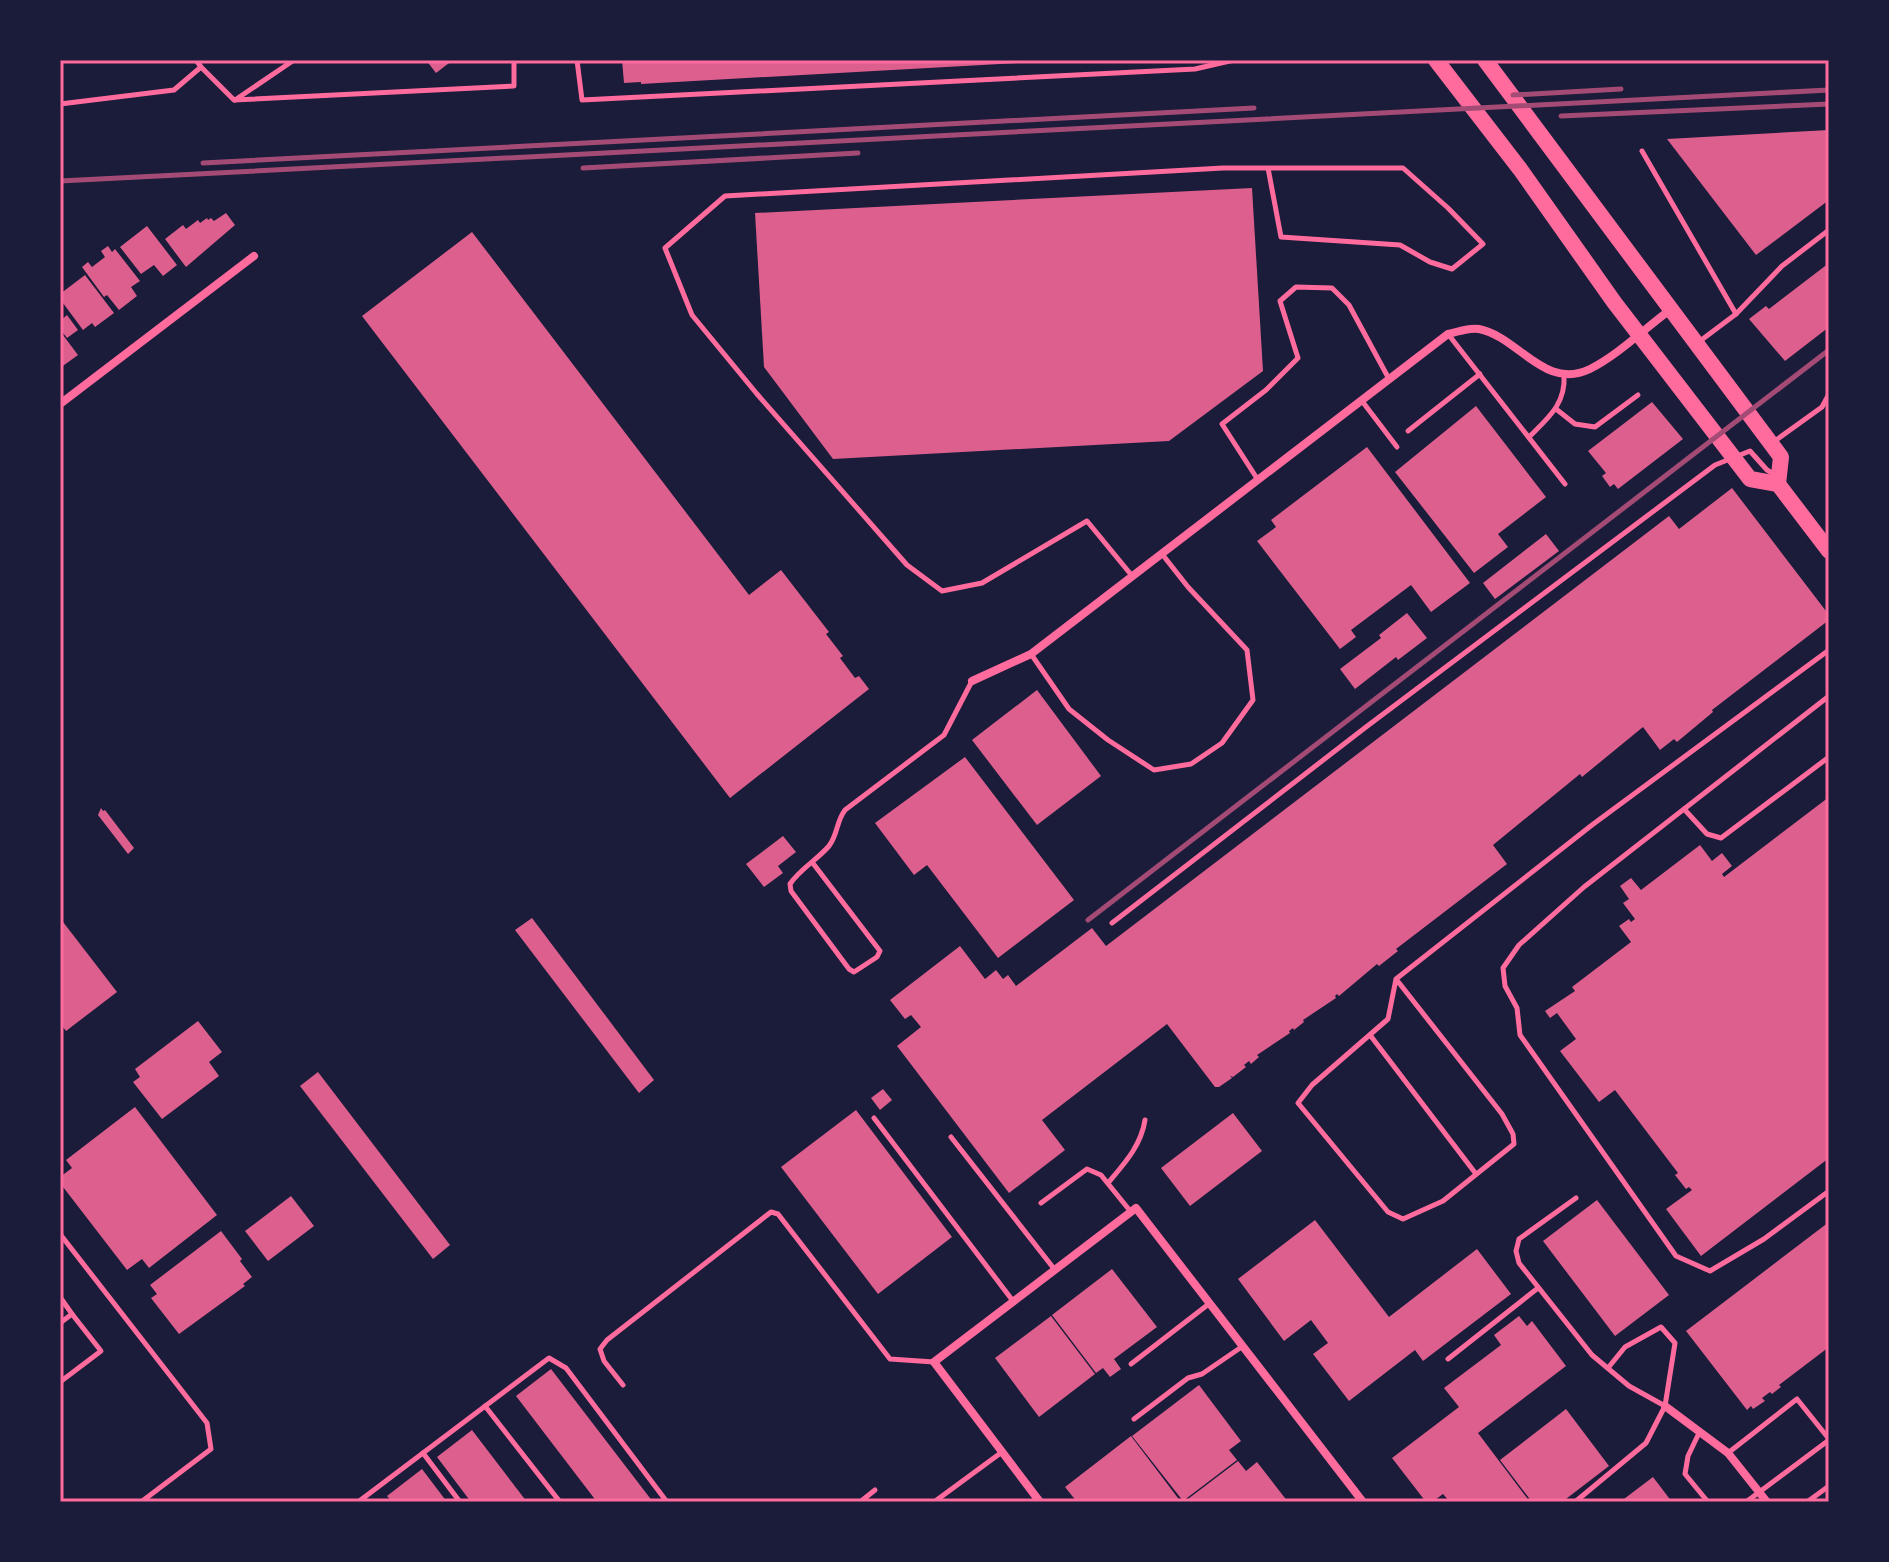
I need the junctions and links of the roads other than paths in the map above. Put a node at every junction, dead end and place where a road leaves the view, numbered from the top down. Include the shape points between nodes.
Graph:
1 (196, 60) edge
2 (294, 60) edge
3 (514, 60) edge
4 (577, 60) edge
5 (1234, 60) edge
6 (1436, 60) edge
7 (1485, 60) edge
8 (201, 67) junction
9 (234, 100) junction
10 (60, 104) edge
11 (1642, 151) dead end
12 (1268, 168) junction
13 (1829, 230) edge
14 (254, 256) dead end
15 (1670, 310) junction
16 (1736, 314) junction
17 (1448, 334) junction
18 (1638, 334) junction
19 (1696, 344) junction
20 (1480, 374) junction
21 (1564, 375) junction
22 (1390, 380) junction
23 (1829, 394) edge
24 (1638, 395) dead end
25 (1362, 401) junction
26 (60, 404) edge
27 (1556, 409) junction
28 (1408, 431) dead end
29 (1529, 437) junction
30 (1771, 443) junction
31 (1397, 447) dead end
32 (1734, 458) junction
33 (1259, 480) junction
34 (1778, 480) junction
35 (1565, 484) dead end
36 (1829, 551) edge
37 (1162, 554) junction
38 (1133, 577) junction
39 (1829, 650) edge
40 (1031, 654) junction
41 (972, 681) joint
42 (1829, 696) edge
43 (1829, 757) edge
44 (1684, 809) junction
45 (812, 862) junction
46 (1112, 923) dead end
47 (1396, 979) junction
48 (1370, 1035) junction
49 (874, 1118) dead end
50 (1145, 1120) dead end
51 (951, 1137) dead end
52 (1476, 1174) junction
53 (1108, 1183) junction
54 (1829, 1191) edge
55 (1576, 1198) dead end
56 (1041, 1203) dead end
57 (1134, 1210) junction
58 (60, 1234) edge
59 (1055, 1270) junction
60 (1538, 1288) junction
61 (60, 1297) edge
62 (1013, 1301) junction
63 (1211, 1302) junction
64 (72, 1314) junction
65 (60, 1323) edge
66 (1244, 1345) junction
67 (1448, 1359) dead end
68 (934, 1362) junction
69 (1131, 1364) dead end
70 (1608, 1368) junction
71 (60, 1382) edge
72 (623, 1385) dead end
73 (485, 1406) junction
74 (1665, 1406) junction
75 (1134, 1419) dead end
76 (1701, 1430) junction
77 (1829, 1440) edge
78 (1002, 1452) junction
79 (423, 1453) junction
80 (1728, 1453) junction
81 (1829, 1486) edge
82 (875, 1490) dead end
83 (1759, 1492) junction
84 (141, 1502) edge
85 (358, 1502) edge
86 (460, 1502) edge
87 (560, 1502) edge
88 (667, 1502) edge
89 (860, 1502) edge
90 (934, 1502) edge
91 (1040, 1502) edge
92 (1363, 1502) edge
93 (1575, 1502) edge
94 (1708, 1502) edge
95 (1746, 1502) edge
96 (1767, 1502) edge
97 (1807, 1502) edge

1 - 8 lane
2 - 9 lane
3 - 9 lane via 514,86
4 - 5 lane via 582,100 1195,69
6 - 18 main road
7 - 15 main road
8 - 9 lane
8 - 10 lane via 174,90
11 - 16 lane
12 - 12 lane via 1281,237 1400,245 1452,269 1483,244 1403,168
12 - 38 lane via 725,196 665,248 692,315 907,565 942,591 982,583 1087,521
13 - 16 lane via 1782,266
14 - 26 street
15 - 18 street
15 - 19 main road
16 - 19 lane
17 - 20 lane
17 - 21 street via 1479,329 1546,370
17 - 22 street
18 - 21 street via 1589,370
18 - 32 main road
19 - 30 main road
20 - 28 lane
20 - 29 lane
21 - 27 lane
22 - 25 street
22 - 33 lane via 1349,305 1332,288 1296,287 1280,301 1298,358 1222,424
23 - 30 lane via 1822,407
24 - 27 lane via 1595,427 1575,424
25 - 31 lane
25 - 33 street
27 - 29 lane
29 - 35 lane
30 - 34 main road via 1781,457
32 - 34 main road via 1750,479
32 - 46 lane via 1689,484
33 - 37 street
34 - 36 main road
37 - 38 street
37 - 40 lane via 1247,650 1253,700 1222,743 1191,764 1154,770 1069,709
38 - 40 street
39 - 47 lane via 1592,825
40 - 41 street
41 - 45 lane via 944,735 845,810 836,834
42 - 44 lane
43 - 44 lane via 1721,838 1707,834
44 - 54 lane via 1519,945 1503,968 1520,1035 1676,1256 1710,1271
45 - 45 lane via 795,877 791,891 854,972 880,951
47 - 48 lane via 1388,1019
47 - 52 lane via 1513,1134 1514,1144
48 - 52 lane
48 - 52 lane via 1298,1103 1388,1212 1403,1219 1443,1201
49 - 62 lane
50 - 53 lane via 1143,1135
51 - 59 lane
53 - 56 lane via 1087,1169
53 - 57 lane
55 - 60 lane via 1519,1239 1519,1263
57 - 59 street
57 - 63 street
58 - 84 lane via 207,1423 211,1449
59 - 62 street
60 - 67 lane
60 - 70 lane
61 - 64 lane
62 - 68 street
63 - 66 street
63 - 69 lane
64 - 65 lane
64 - 71 lane via 101,1351
66 - 75 lane
66 - 92 street
68 - 72 lane via 890,1359 778,1214 771,1212 607,1340 600,1349 604,1361
68 - 78 street
70 - 74 lane
70 - 74 lane via 1625,1347 1661,1327 1675,1343
73 - 79 lane
73 - 87 lane
73 - 88 lane via 549,1358 566,1368
74 - 76 street
74 - 93 lane via 1646,1443
76 - 80 street
76 - 94 lane via 1685,1474
77 - 80 lane via 1797,1399
77 - 83 lane
78 - 90 lane
78 - 91 street
79 - 85 lane
79 - 86 lane
80 - 83 street
81 - 97 lane
82 - 89 lane
83 - 95 lane
83 - 96 street

